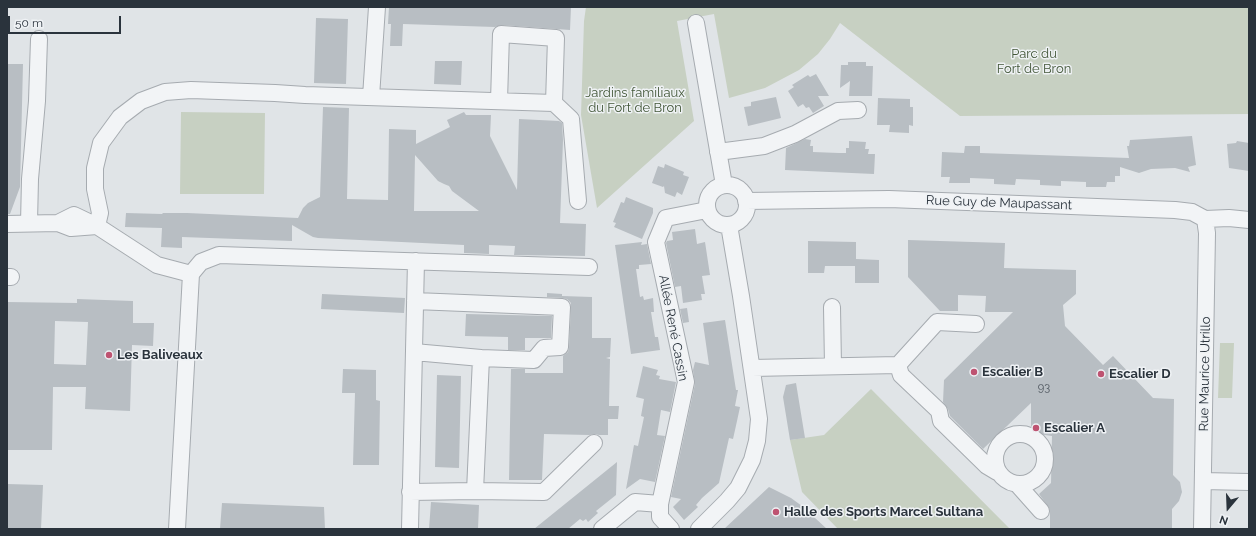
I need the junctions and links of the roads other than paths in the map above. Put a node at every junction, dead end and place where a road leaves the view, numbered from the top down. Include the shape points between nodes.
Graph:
1 (377, 7) edge
2 (696, 23) dead end
3 (39, 39) dead end
4 (371, 97) junction
5 (499, 101) junction
6 (554, 103) junction
7 (858, 110) dead end
8 (718, 152) junction
9 (724, 185) junction
10 (578, 201) dead end
11 (746, 201) junction
12 (707, 210) junction
13 (1205, 219) junction
14 (1249, 220) edge
15 (29, 223) junction
16 (7, 224) edge
17 (729, 225) junction
18 (97, 226) junction
19 (416, 261) junction
20 (589, 267) dead end
21 (191, 274) junction
22 (415, 301) junction
23 (832, 307) dead end
24 (976, 324) dead end
25 (414, 352) junction
26 (481, 358) junction
27 (898, 365) junction
28 (833, 366) junction
29 (752, 368) junction
30 (594, 443) dead end
31 (997, 472) junction
32 (1203, 481) junction
33 (1249, 482) edge
34 (1017, 484) junction
35 (475, 491) junction
36 (410, 492) junction
37 (660, 504) junction
38 (1041, 511) dead end
39 (177, 529) edge
40 (410, 529) edge
41 (602, 529) edge
42 (671, 529) edge
43 (698, 529) edge
44 (1202, 529) edge

1 - 4 street
2 - 8 street
3 - 15 street
4 - 5 street
4 - 18 street via 191,90 164,92 140,101 120,117 101,143 95,168 95,189 100,213
5 - 6 street
5 - 6 street via 501,34 556,38
6 - 10 street via 571,119
7 - 8 street via 838,111 795,134 764,146
8 - 9 street
9 - 11 street via 734,186 742,192
9 - 12 street via 710,194 706,204
11 - 13 street, Rue Guy de Maupassant via 889,199 1176,210 1192,212
11 - 17 street via 743,217
12 - 17 street via 715,221
12 - 37 street, Allée René Cassin via 666,218 656,242 686,382
13 - 14 street, Rue Guy de Maupassant
13 - 32 street, Rue Maurice Utrillo via 1207,233
15 - 16 street
15 - 18 street via 58,223 74,215
17 - 29 street
18 - 21 street via 157,265
19 - 20 street
19 - 21 street via 218,255 201,262
19 - 22 street
21 - 39 street
22 - 25 street
22 - 26 street via 562,307 560,347 544,348 534,360
23 - 28 street
24 - 27 street via 936,322
25 - 26 street
25 - 36 street
26 - 35 street
27 - 28 street
27 - 31 street via 901,376 939,411 941,421 987,466
28 - 29 street
29 - 43 street via 759,419 752,460 738,488
30 - 35 street via 544,492
31 - 34 street via 1009,482
31 - 34 street via 995,456 1001,442 1015,435 1032,437 1043,450 1044,467 1033,480 1026,484
32 - 33 street
32 - 44 street, Rue Maurice Utrillo
34 - 38 street
35 - 36 street
36 - 40 street
37 - 41 street via 635,502
37 - 42 street, Allée René Cassin via 660,517

